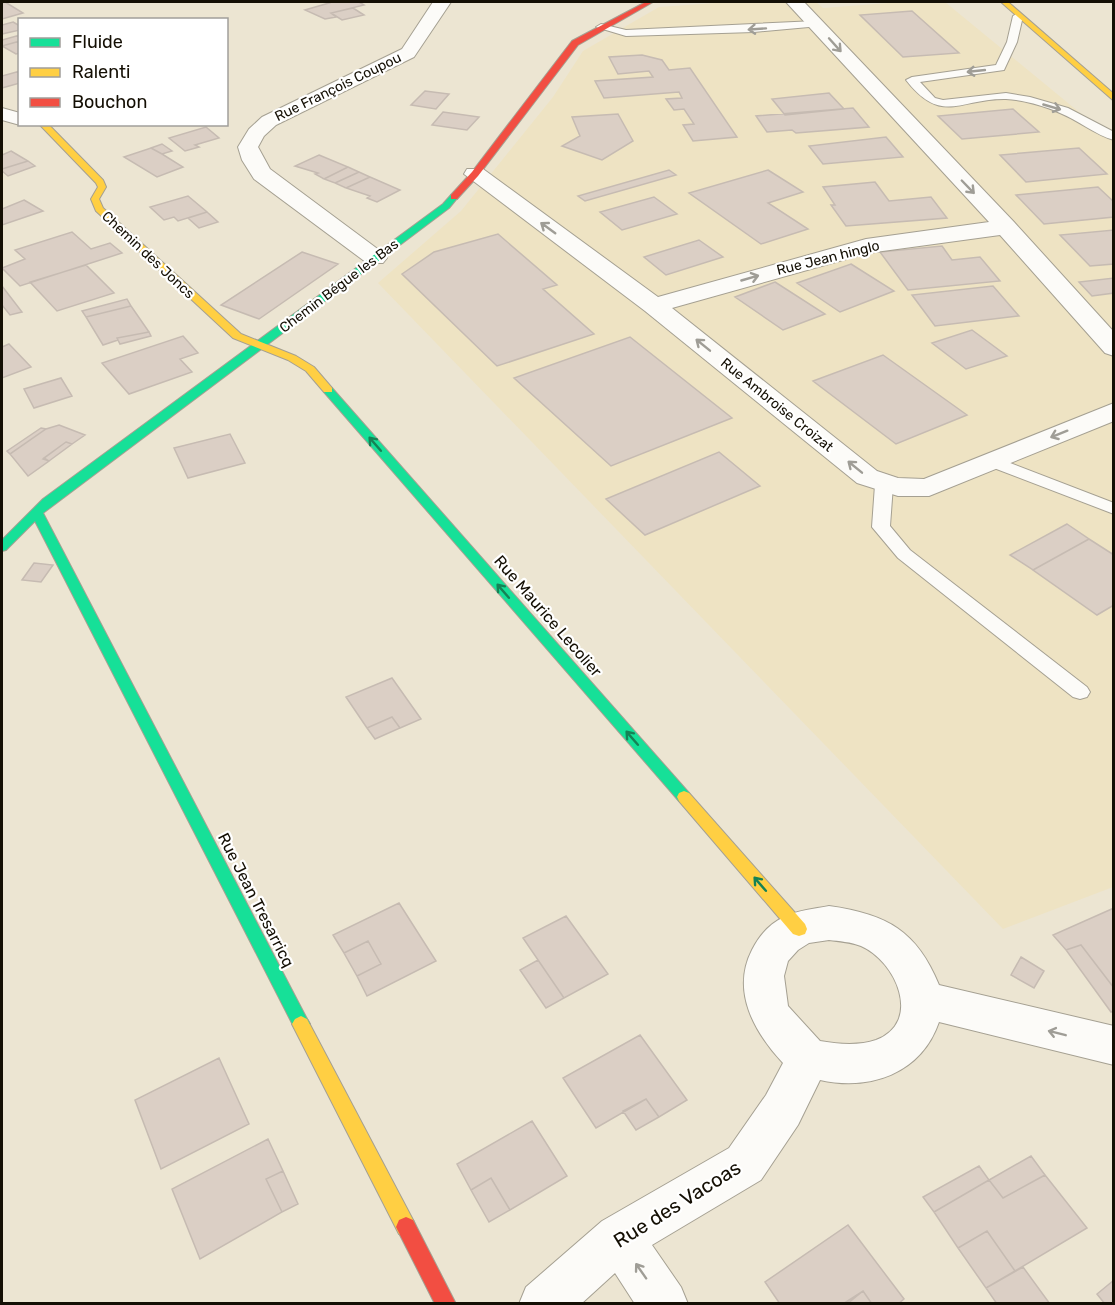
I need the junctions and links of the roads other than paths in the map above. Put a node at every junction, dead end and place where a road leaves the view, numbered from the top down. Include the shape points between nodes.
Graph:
1 (442, 2) edge
2 (650, 2) edge
3 (795, 2) edge
4 (1004, 2) edge
5 (1018, 16) junction
6 (816, 24) junction
7 (601, 27) junction
8 (1113, 99) edge
9 (2, 114) edge
10 (18, 118) edge
11 (45, 126) edge
12 (1113, 137) edge
13 (475, 174) junction
14 (1006, 227) junction
15 (375, 258) junction
16 (654, 306) junction
17 (258, 346) junction
18 (1113, 348) edge
19 (1113, 411) edge
20 (992, 461) junction
21 (884, 485) junction
22 (1113, 508) edge
23 (37, 512) junction
24 (2, 547) edge
25 (1080, 692) dead end
26 (799, 929) junction
27 (923, 1000) junction
28 (1113, 1046) edge
29 (809, 1058) junction
30 (619, 1238) junction
31 (446, 1304) edge
32 (543, 1304) edge
33 (664, 1304) edge

1 - 15 street, Rue François Coupou via 408,53 268,121 248,147 262,174
2 - 7 main road, Chemin Bégue les Bas
3 - 6 street
4 - 5 main road
5 - 8 main road
5 -> 12 lane via 1000,68 912,80 931,100 942,104 1006,96 1030,100 1064,110
6 -> 7 lane via 626,33
6 -> 14 street
7 - 13 main road, Chemin Bégue les Bas via 575,42
9 - 10 street
11 - 17 main road, Chemin des Joncs via 100,182 102,187 95,199 99,209 227,328
13 - 15 main road, Chemin Bégue les Bas via 446,206
16 -> 13 street, Rue Ambroise Croizat
16 -> 14 street, Rue Jean hinglo via 866,246
14 - 18 street
15 - 17 main road, Chemin Bégue les Bas
21 -> 16 street, Rue Ambroise Croizat via 867,477
17 - 23 main road, Chemin Bégue les Bas
26 -> 17 main road, Rue Maurice Lecolier via 310,369
19 -> 20 street, Rue Ambroise Croizat
20 - 21 street, Rue Ambroise Croizat via 929,487 908,490
20 - 22 lane
21 - 25 lane via 881,527 904,554
23 - 24 main road, Chemin Bégue les Bas
23 - 31 main road, Rue Jean Tresarricq
26 - 27 street via 829,923 863,928 892,945 914,970
26 - 29 street via 777,943 764,965 762,992 772,1020
28 -> 27 street
27 - 29 street via 920,1024 906,1046 883,1060 854,1065
29 - 30 street, Rue des Vacoas via 782,1110 745,1164
30 - 32 street, Rue des Vacoas
33 -> 30 street

